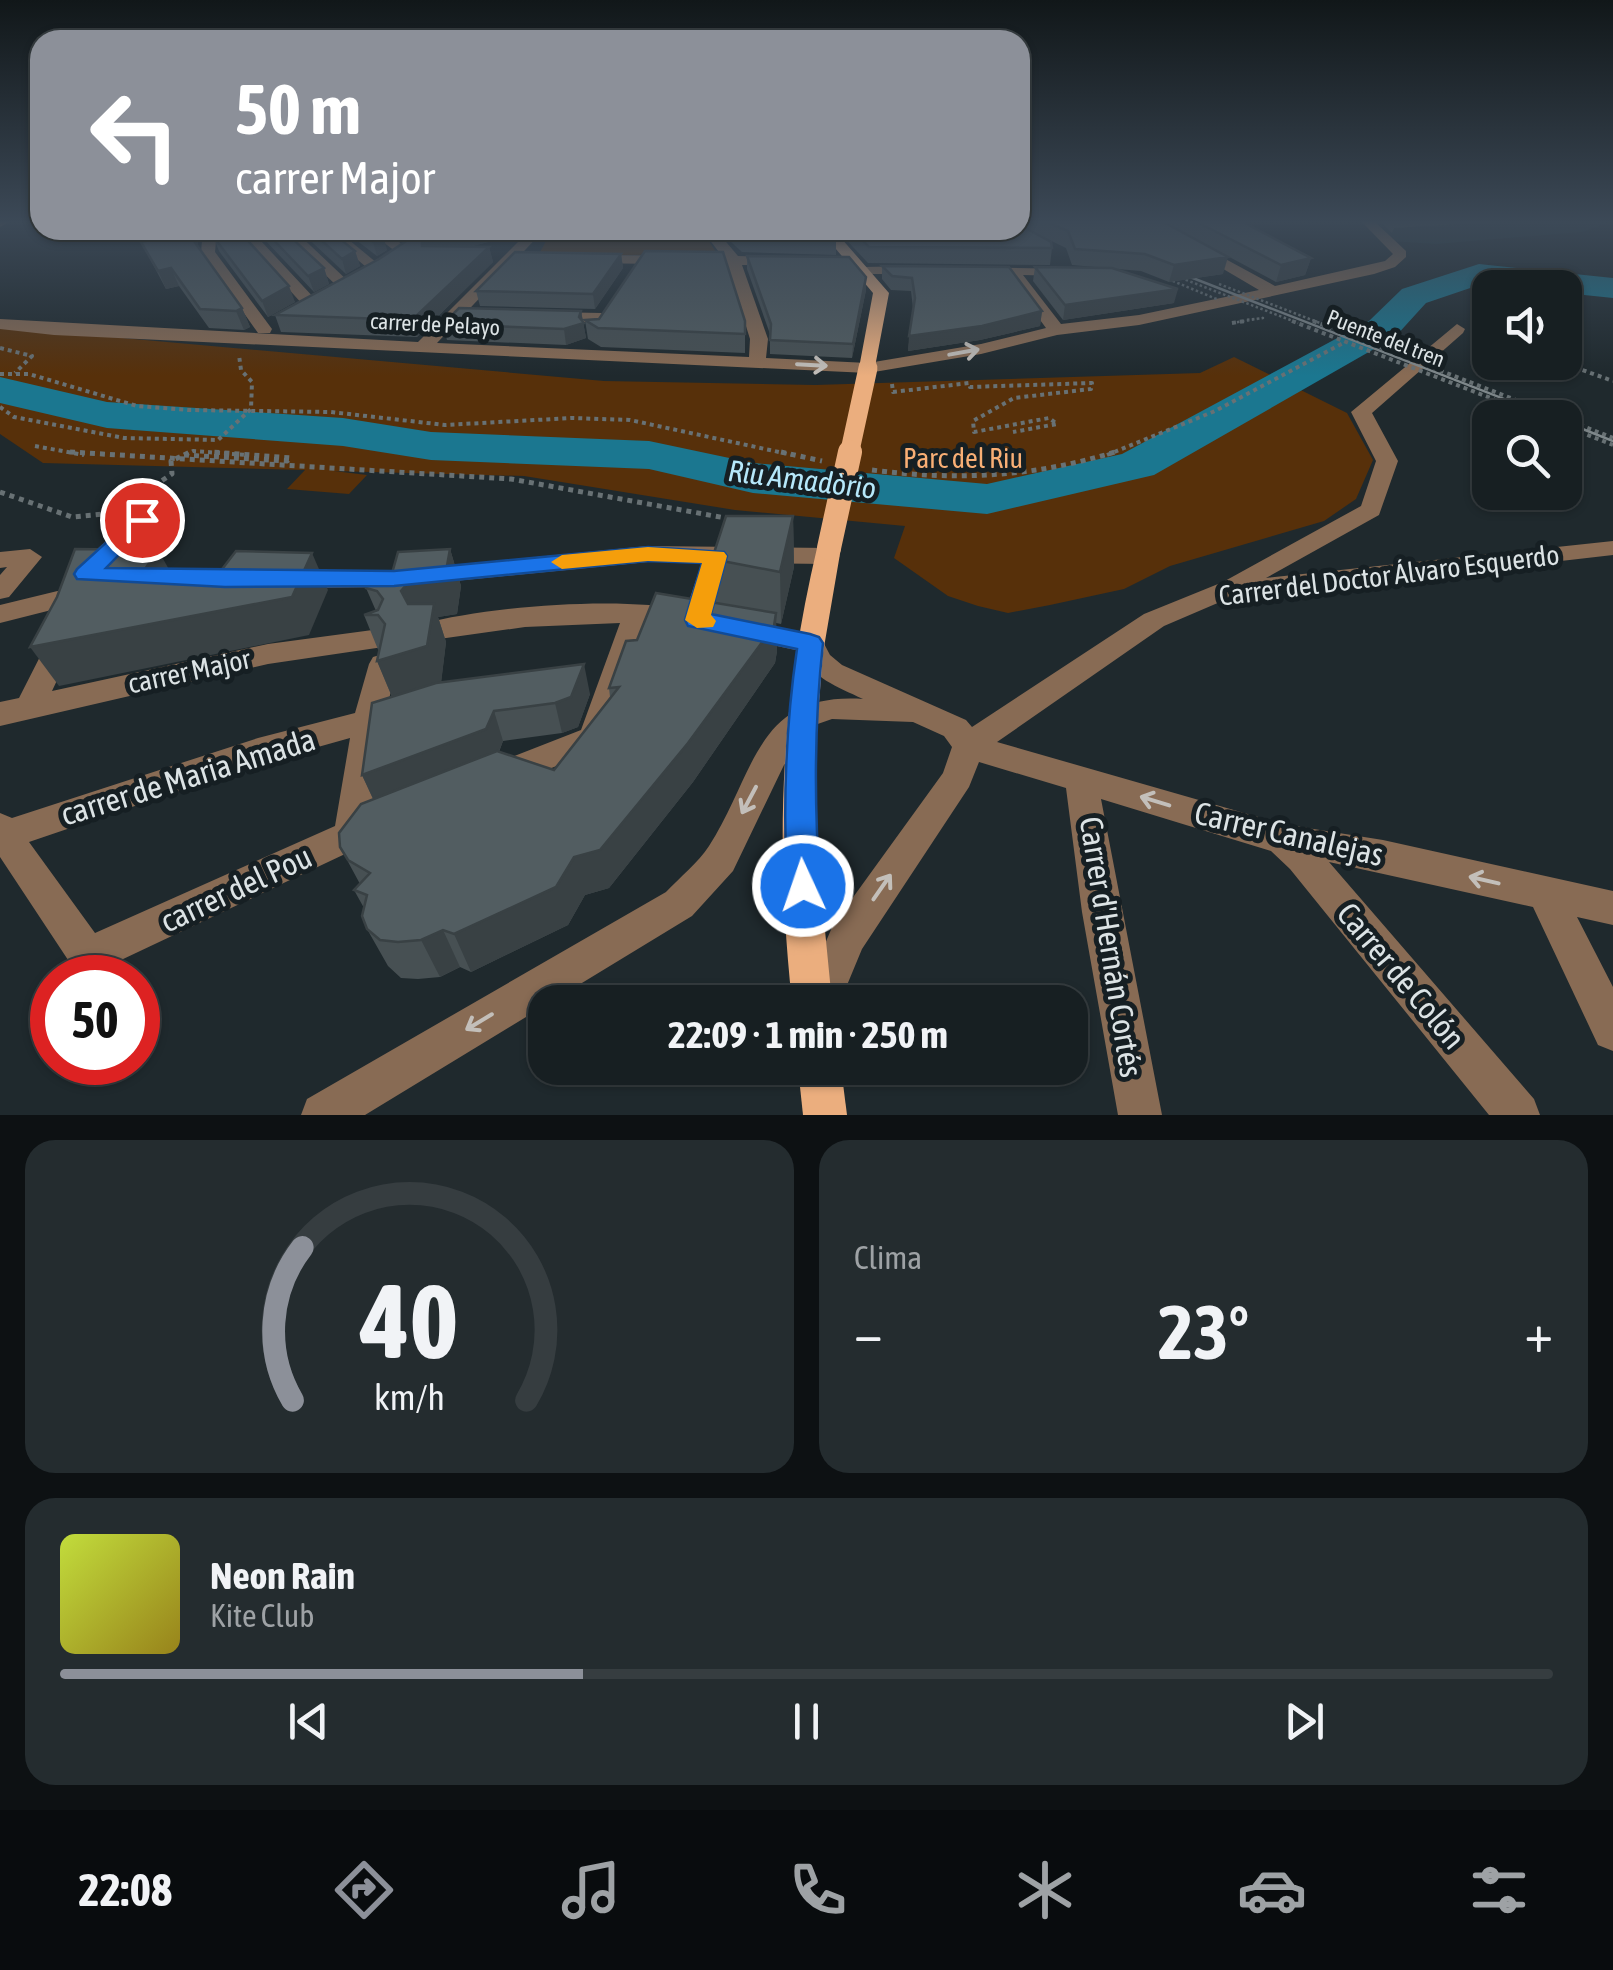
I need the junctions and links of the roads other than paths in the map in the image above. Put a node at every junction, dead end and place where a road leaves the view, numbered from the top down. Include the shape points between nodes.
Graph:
1 (222, 272) edge
2 (299, 272) edge
3 (314, 272) edge
4 (368, 272) edge
5 (506, 272) edge
6 (632, 272) edge
7 (737, 272) edge
8 (864, 272) edge
9 (1013, 272) edge
10 (1239, 272) edge
11 (1353, 272) edge
12 (629, 276) edge
13 (1172, 286) edge
14 (1270, 290) junction
15 (327, 294) junction
16 (1215, 297) junction
17 (458, 314) junction
18 (487, 315) edge
19 (533, 316) edge
20 (0, 324) edge
21 (264, 330) junction
22 (1057, 330) junction
23 (1457, 330) dead end
24 (424, 346) junction
25 (578, 353) junction
26 (757, 362) junction
27 (868, 368) junction
28 (142, 520) dead end
29 (1613, 548) edge
30 (829, 552) junction
31 (716, 556) junction
32 (0, 560) edge
33 (82, 585) junction
34 (0, 591) edge
35 (1222, 591) junction
36 (0, 614) edge
37 (637, 614) junction
38 (697, 620) junction
39 (432, 631) edge
40 (810, 643) junction
41 (617, 676) junction
42 (578, 681) edge
43 (429, 703) edge
44 (31, 704) junction
45 (0, 714) edge
46 (801, 718) junction
47 (368, 723) junction
48 (955, 734) junction
49 (1081, 779) junction
50 (473, 786) edge
51 (404, 813) edge
52 (4, 831) edge
53 (352, 834) junction
54 (1282, 839) junction
55 (1546, 894) junction
56 (1613, 908) edge
57 (814, 985) edge
58 (824, 985) edge
59 (1613, 1030) edge
60 (822, 1085) edge
61 (323, 1115) edge
62 (826, 1115) edge
63 (1140, 1115) edge
64 (1518, 1115) edge

1 - 21 street
2 - 15 street
3 - 15 street
4 - 15 street
5 - 17 street
6 - 12 street
7 - 26 street via 759,339
8 - 27 main road via 879,288 882,305
9 - 22 street
10 - 14 street
11 - 14 street, carrer de Pelayo
13 - 16 street
14 - 16 street, carrer de Pelayo
15 - 21 street
16 - 22 street, carrer de Pelayo via 1139,320
17 - 18 street
17 - 24 street
19 - 25 street via 606,311
20 - 21 street, carrer de Pelayo
21 - 24 street, carrer de Pelayo
27 -> 22 street, carrer de Pelayo
23 - 35 street via 1361,412 1387,461 1372,510
24 - 25 street, carrer de Pelayo
25 - 26 street, carrer de Pelayo
26 -> 27 street, carrer de Pelayo
27 - 30 main road, bridge
28 - 33 street
29 - 35 street, Carrer del Doctor Álvaro Esquerdo
30 - 31 street
30 - 40 main road
31 - 33 street via 648,554 394,578
31 - 38 street
32 - 34 street via 30,557
33 - 36 street
33 - 44 street
35 - 48 street, Carrer del Doctor Álvaro Esquerdo via 1154,620
37 - 38 street
37 - 39 street via 547,616
37 - 41 street
38 - 40 street
40 - 46 main road
40 - 48 street via 832,672
41 - 42 street
41 - 50 street via 594,738
43 - 47 street, carrer de Maria Amada
44 - 45 street, carrer Major
44 - 47 street, carrer Major via 268,654 382,652
46 - 48 street via 830,708 861,708
46 - 57 main road via 799,813
46 -> 61 street via 770,758 720,860 680,904
47 - 52 street, carrer de Maria Amada
47 - 53 street
48 - 49 street, Carrer Canalejas
58 -> 48 street via 846,938 957,778
54 -> 49 street, Carrer Canalejas
49 - 63 street, Carrer d'Hernán Cortés
51 - 53 street
52 - 53 street, carrer del Pou via 88,956
55 -> 54 street, Carrer Canalejas
54 - 64 street, Carrer de Colón
55 - 56 street, Carrer Canalejas
55 - 59 street
60 - 62 main road

